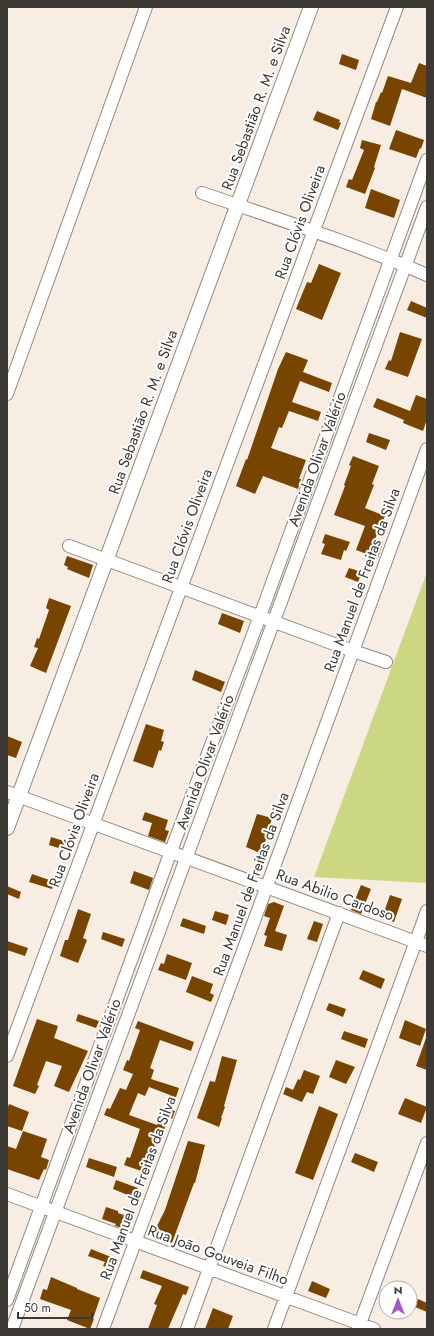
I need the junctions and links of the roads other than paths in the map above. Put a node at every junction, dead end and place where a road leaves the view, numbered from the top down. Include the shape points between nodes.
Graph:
1 (146, 7) edge
2 (312, 7) edge
3 (397, 7) edge
4 (427, 160) edge
5 (202, 192) dead end
6 (238, 205) junction
7 (427, 207) edge
8 (314, 232) junction
9 (390, 260) junction
10 (405, 266) junction
11 (427, 275) edge
12 (7, 394) edge
13 (427, 450) edge
14 (69, 546) dead end
15 (107, 560) junction
16 (181, 587) junction
17 (260, 616) junction
18 (274, 621) junction
19 (353, 651) junction
20 (386, 662) dead end
21 (13, 794) edge
22 (93, 824) junction
23 (7, 828) edge
24 (171, 851) junction
25 (186, 858) junction
26 (267, 886) junction
27 (427, 911) edge
28 (339, 913) junction
29 (421, 944) edge
30 (7, 1056) edge
31 (427, 1143) edge
32 (7, 1194) edge
33 (42, 1206) junction
34 (56, 1211) junction
35 (135, 1242) junction
36 (209, 1269) junction
37 (286, 1297) junction
38 (7, 1300) edge
39 (359, 1327) edge
40 (12, 1329) edge
41 (103, 1329) edge
42 (187, 1329) edge
43 (274, 1329) edge
44 (374, 1329) edge

1 - 12 street
2 - 6 street, Rua Sebastião R. M. e Silva
3 - 8 street, Rua Clóvis Oliveira
4 - 9 street
5 - 6 street
6 - 8 street
6 - 15 street, Rua Sebastião R. M. e Silva
7 - 10 street, Avenida Olivar Valério
8 - 9 street
8 - 16 street, Rua Clóvis Oliveira
9 - 10 street
9 - 17 street
10 - 11 street
10 - 18 street, Avenida Olivar Valério
13 - 19 street, Rua Manuel de Freitas da Silva
14 - 15 street
15 - 16 street
15 - 21 street, Rua Sebastião R. M. e Silva
16 - 17 street
16 - 22 street, Rua Clóvis Oliveira
17 - 18 street
17 - 24 street
18 - 19 street
18 - 25 street, Avenida Olivar Valério
19 - 20 street
19 - 26 street, Rua Manuel de Freitas da Silva
21 - 22 street, Rua Abilio Cardoso
21 - 23 street, Rua Sebastião R. M. e Silva
22 - 24 street, Rua Abilio Cardoso
22 - 30 street, Rua Clóvis Oliveira
24 - 25 street, Rua Abilio Cardoso
24 - 33 street
25 - 26 street, Rua Abilio Cardoso
25 - 34 street, Avenida Olivar Valério
26 - 28 street, Rua Abilio Cardoso
26 - 35 street, Rua Manuel de Freitas da Silva
27 - 29 street
28 - 29 street, Rua Abilio Cardoso
28 - 36 street
29 - 37 street
31 - 39 street
32 - 33 street, Rua João Gouveia Filho
33 - 34 street, Rua João Gouveia Filho
33 - 38 street
34 - 35 street, Rua João Gouveia Filho
34 - 40 street, Avenida Olivar Valério
35 - 36 street, Rua João Gouveia Filho
35 - 41 street, Rua Manuel de Freitas da Silva
36 - 37 street, Rua João Gouveia Filho
36 - 42 street
37 - 39 street, Rua João Gouveia Filho
37 - 43 street
39 - 44 street, Rua João Gouveia Filho

